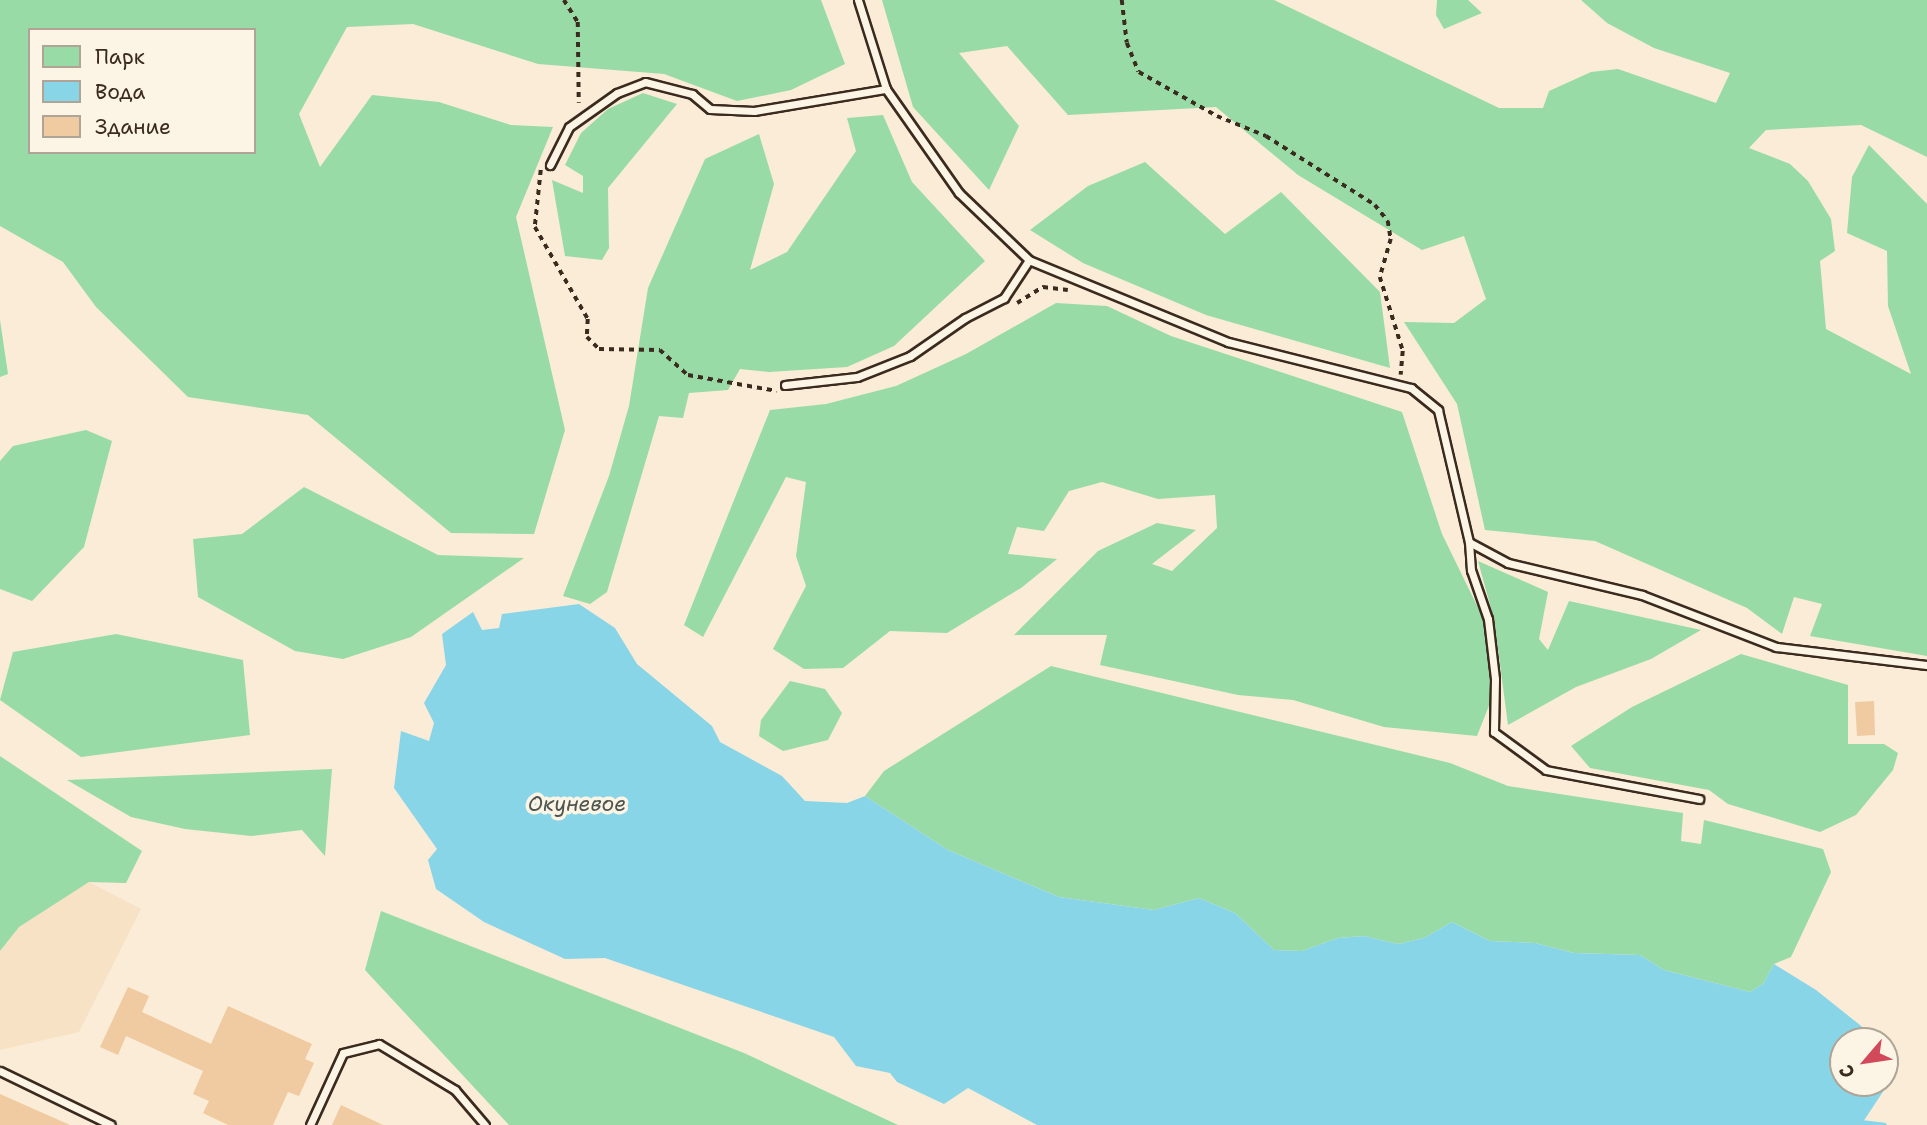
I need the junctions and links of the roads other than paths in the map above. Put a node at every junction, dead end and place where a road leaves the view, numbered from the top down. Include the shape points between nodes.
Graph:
1 (858, 0) edge
2 (886, 89) junction
3 (547, 163) road end
4 (1029, 260) junction
5 (785, 389) road end
6 (1469, 542) junction
7 (1927, 665) edge
8 (1699, 799) dead end
9 (0, 1071) edge
10 (111, 1125) edge
11 (310, 1125) edge
12 (485, 1125) edge

1 - 2 lane
2 - 3 lane via 754,111 710,109 692,94 645,82 617,93 569,128
2 - 4 lane via 959,193
4 - 5 lane via 1004,298 910,356 858,377
4 - 6 lane via 1228,342 1411,388 1438,410
6 - 7 lane via 1508,563 1642,595 1776,647
6 - 8 lane via 1471,570 1490,631 1494,732 1546,770
9 - 10 lane
11 - 12 lane via 343,1053 379,1044 454,1090

